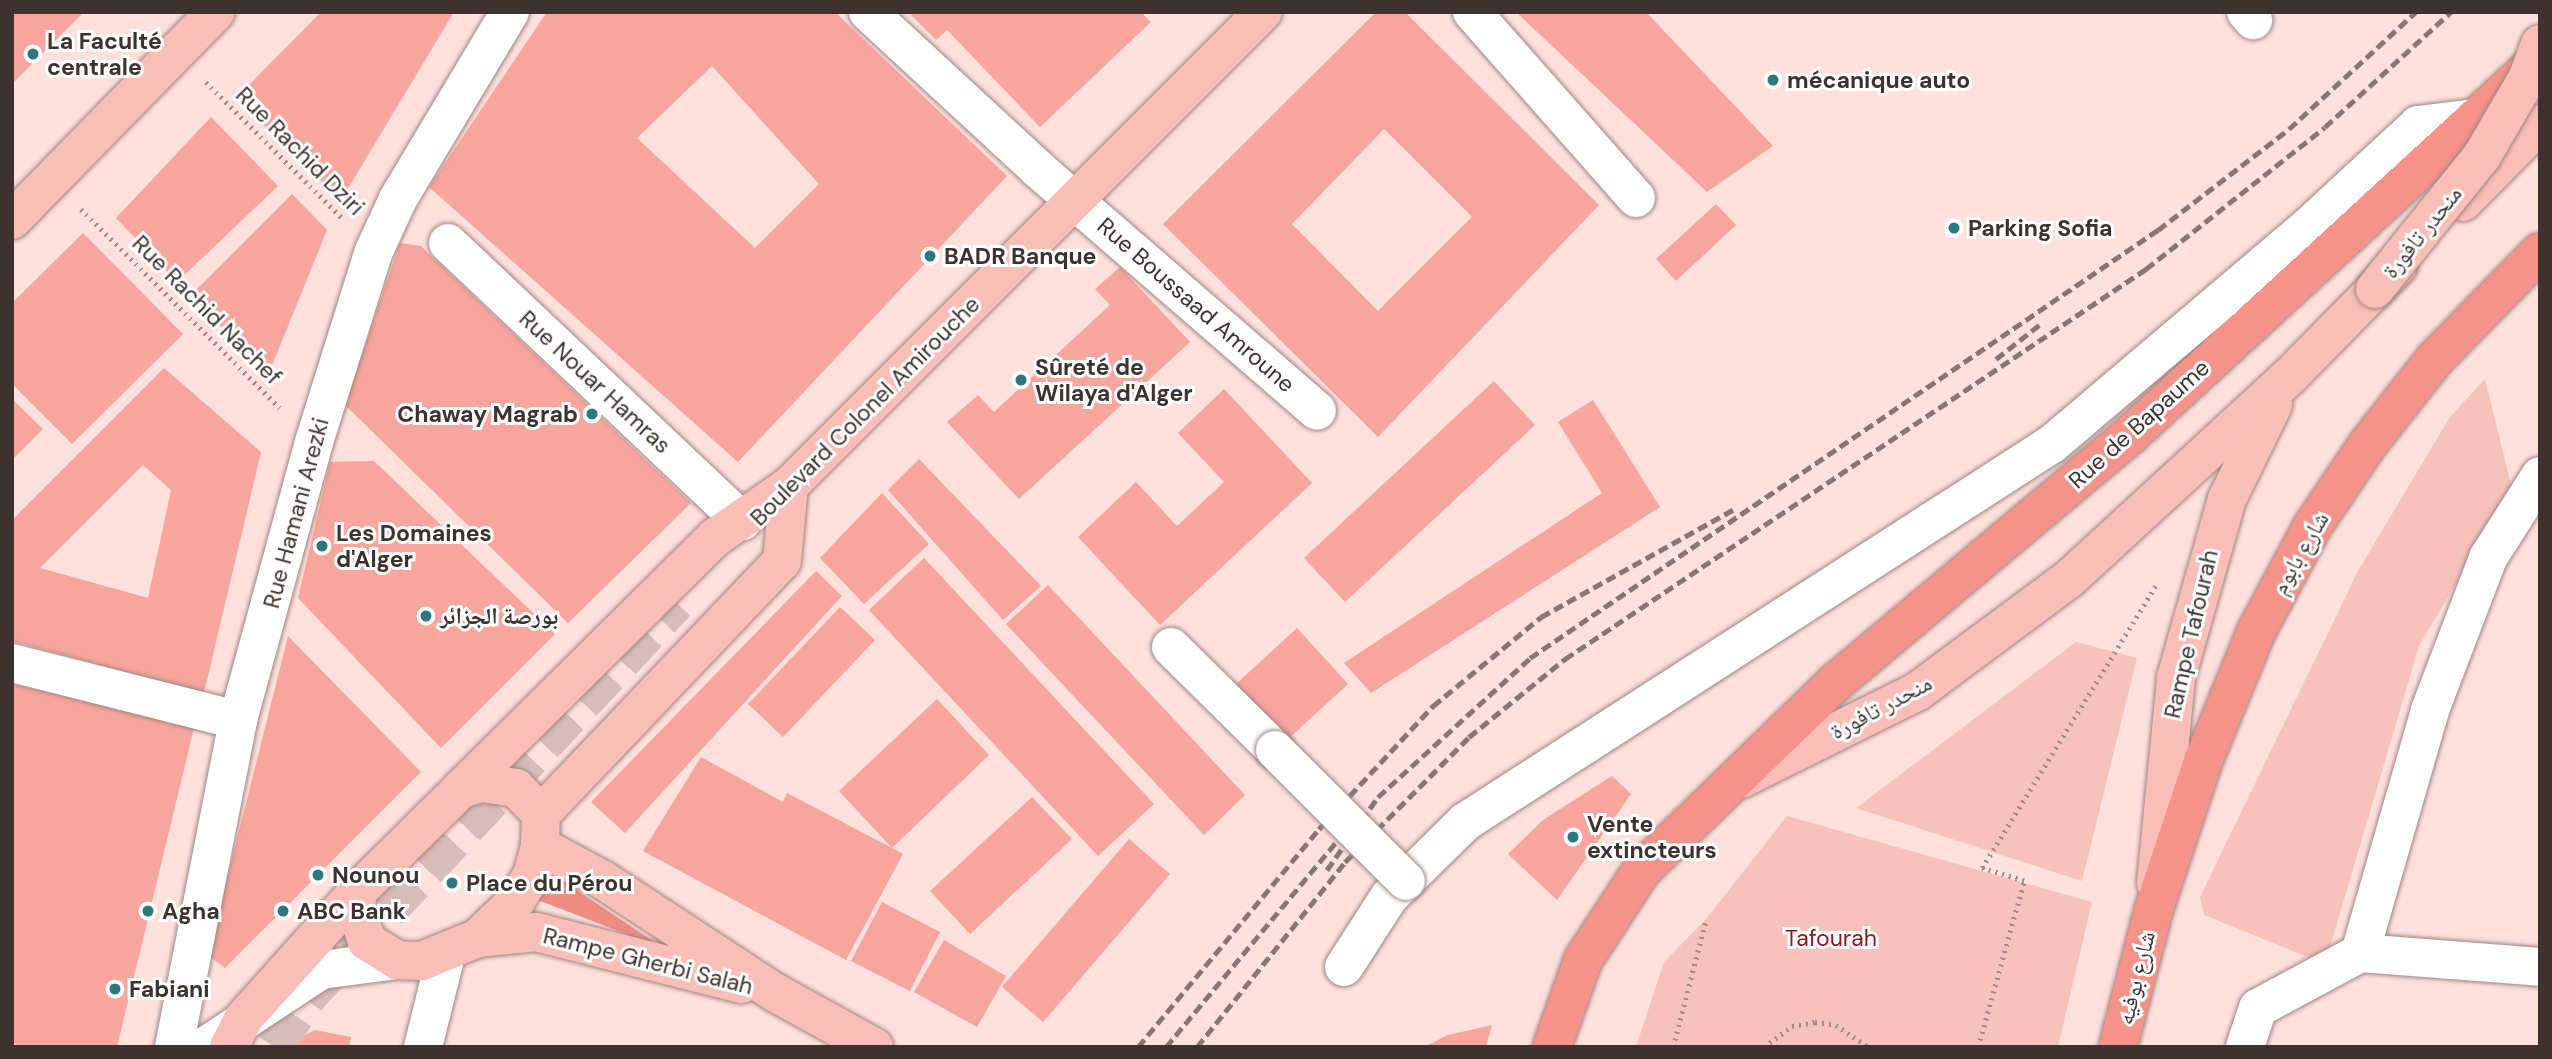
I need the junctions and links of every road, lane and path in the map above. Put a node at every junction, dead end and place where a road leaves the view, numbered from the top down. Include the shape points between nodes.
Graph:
1 (216, 12) edge
2 (510, 12) edge
3 (868, 12) edge
4 (1263, 12) edge
5 (1472, 12) edge
6 (2540, 44) edge
7 (2540, 60) edge
8 (200, 76) dead end
9 (2475, 118) junction
10 (2540, 124) edge
11 (1636, 198) dead end
12 (1075, 200) junction
13 (76, 203) dead end
14 (12, 220) edge
15 (2540, 239) edge
16 (448, 243) dead end
17 (374, 251) junction
18 (2540, 252) edge
19 (2512, 277) junction
20 (2375, 289) junction
21 (2290, 376) junction
22 (1317, 411) dead end
23 (314, 442) junction
24 (2540, 476) edge
25 (789, 486) junction
26 (742, 521) junction
27 (2086, 565) joint
28 (2163, 575) dead end
29 (676, 603) tunnel mouth
30 (1171, 648) dead end
31 (12, 663) edge
32 (238, 720) junction
33 (1733, 783) junction
34 (461, 789) junction
35 (541, 830) junction
36 (1406, 881) junction
37 (358, 891) junction
38 (2154, 909) junction
39 (1706, 919) dead end
40 (463, 944) junction
41 (2360, 953) junction
42 (397, 960) junction
43 (1344, 967) dead end
44 (2540, 967) edge
45 (187, 981) junction
46 (776, 993) junction
47 (236, 1033) edge
48 (174, 1047) edge
49 (204, 1047) edge
50 (423, 1047) edge
51 (874, 1047) edge
52 (1552, 1047) edge
53 (1672, 1047) edge
54 (1764, 1047) edge
55 (1869, 1047) edge
56 (1978, 1047) edge
57 (2118, 1047) edge
58 (2245, 1047) edge

1 - 14 main road
2 - 17 street, Rue Hamani Arezki via 398,199
3 - 12 street, Rue Boussaad Amroune
4 - 12 main road, Boulevard Colonel Amirouche
5 - 11 street
6 - 20 main road, منحدر تافورة, bridge via 2528,78 2482,156
7 - 9 highway, Rue de Bapaume
8 - 17 path, Rue Rachid Dziri
9 - 33 highway, Rue de Bapaume via 2126,439 1836,682
9 - 36 street via 2418,125 2308,227 2052,444 1465,822
10 - 20 main road, منحدر تافورة, bridge
12 - 22 street, Rue Boussaad Amroune
12 - 25 main road, Boulevard Colonel Amirouche
13 - 23 path, Rue Rachid Nachef
15 - 19 highway
16 - 26 street, Rue Nouar Hamras
17 - 23 street, Rue Hamani Arezki
18 - 19 highway, شارع بابوم
19 - 38 highway, شارع بابوم via 2434,360 2368,444 2312,527 2251,645 2204,758
20 - 21 main road, Rampe Tafourah
21 - 27 main road, Rampe Tafourah
21 - 38 main road, Rampe Tafourah via 2241,467 2199,587 2176,678
23 - 32 street, Rue Hamani Arezki
24 - 41 street via 2488,558 2430,710
25 - 26 main road
25 - 29 main road, Boulevard Colonel Amirouche
25 - 35 main road via 782,561
26 - 34 main road via 716,537
27 - 33 main road, منحدر تافورة via 1918,691
28 - 56 path via 1982,868 2024,881
30 - 36 street, bridge
31 - 32 street
32 - 45 street, Rue Hamani Arezki
33 - 52 highway, Rue de Bapaume via 1642,870 1583,960
34 - 35 main road, Rampe Gherbi Salah via 481,783 516,789
34 - 37 main road
35 - 40 main road via 532,875 516,901
35 - 46 main road, Rampe Gherbi Salah via 603,880
36 - 43 street via 1390,897
37 - 42 main road via 356,909 367,941
37 - 47 main road
38 - 57 highway, شارع بوفيه
39 - 53 path
40 - 42 main road, Rampe Gherbi Salah via 422,961
40 - 46 main road, Rampe Gherbi Salah via 536,932
40 - 50 street
41 - 44 street
41 - 58 street via 2258,1008
42 - 47 street via 321,970
45 - 47 street via 200,1007
45 - 48 street, Rue Hamani Arezki
46 - 51 main road, Rampe Gherbi Salah
47 - 49 street
54 - 55 path via 1792,1026 1815,1022 1836,1024

